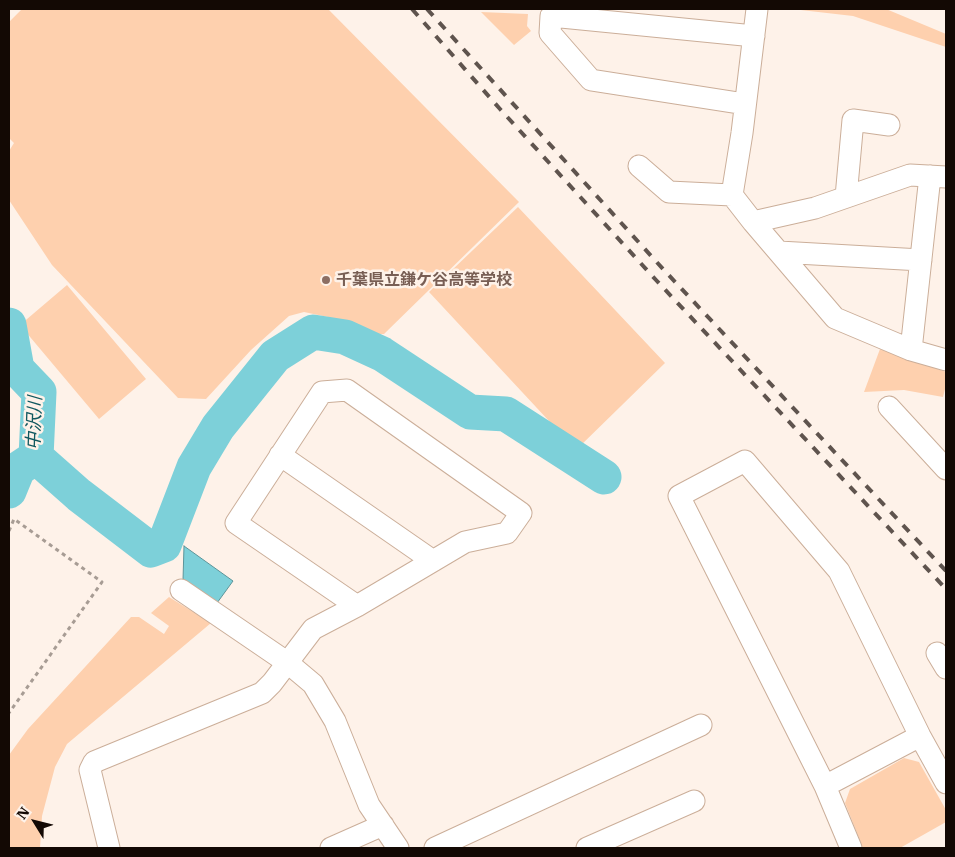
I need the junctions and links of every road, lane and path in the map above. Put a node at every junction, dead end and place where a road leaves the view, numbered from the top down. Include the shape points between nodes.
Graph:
1 (757, 9) edge
2 (754, 36) junction
3 (746, 104) junction
4 (889, 125) dead end
5 (639, 166) dead end
6 (938, 176) edge
7 (732, 196) junction
8 (846, 197) junction
9 (752, 222) junction
10 (778, 252) junction
11 (920, 260) junction
12 (911, 350) junction
13 (946, 360) edge
14 (889, 407) dead end
15 (280, 455) junction
16 (946, 469) edge
17 (9, 531) edge
18 (433, 561) junction
19 (181, 590) dead end
20 (356, 606) junction
21 (288, 663) junction
22 (9, 713) edge
23 (701, 725) dead end
24 (920, 736) junction
25 (946, 783) edge
26 (824, 786) junction
27 (694, 801) dead end
28 (383, 825) junction
29 (109, 848) edge
30 (331, 848) edge
31 (398, 848) edge
32 (435, 848) edge
33 (587, 848) edge
34 (851, 848) edge

1 - 2 street
2 - 3 street
2 - 3 street via 551,16 550,34 591,80
3 - 7 street
4 - 8 street via 852,120
5 - 7 street via 669,192
6 - 8 street via 910,175
6 - 11 street
7 - 9 street
8 - 9 street via 815,208
9 - 10 street
10 - 11 street
10 - 12 street via 835,318
11 - 12 street
12 - 13 street
14 - 16 street
15 - 18 street
15 - 18 street via 322,392 347,390 521,513 507,533 465,542
15 - 20 street via 236,524
17 - 22 path via 14,519 102,582
18 - 20 street
19 - 21 street
20 - 21 street via 314,629
21 - 28 street via 313,684 334,721 369,805
21 - 29 street via 262,692 94,762 90,770
23 - 32 street
24 - 25 street
24 - 26 street
24 - 26 street via 839,571 745,461 679,496
26 - 34 street
27 - 33 street
28 - 30 street
28 - 31 street

